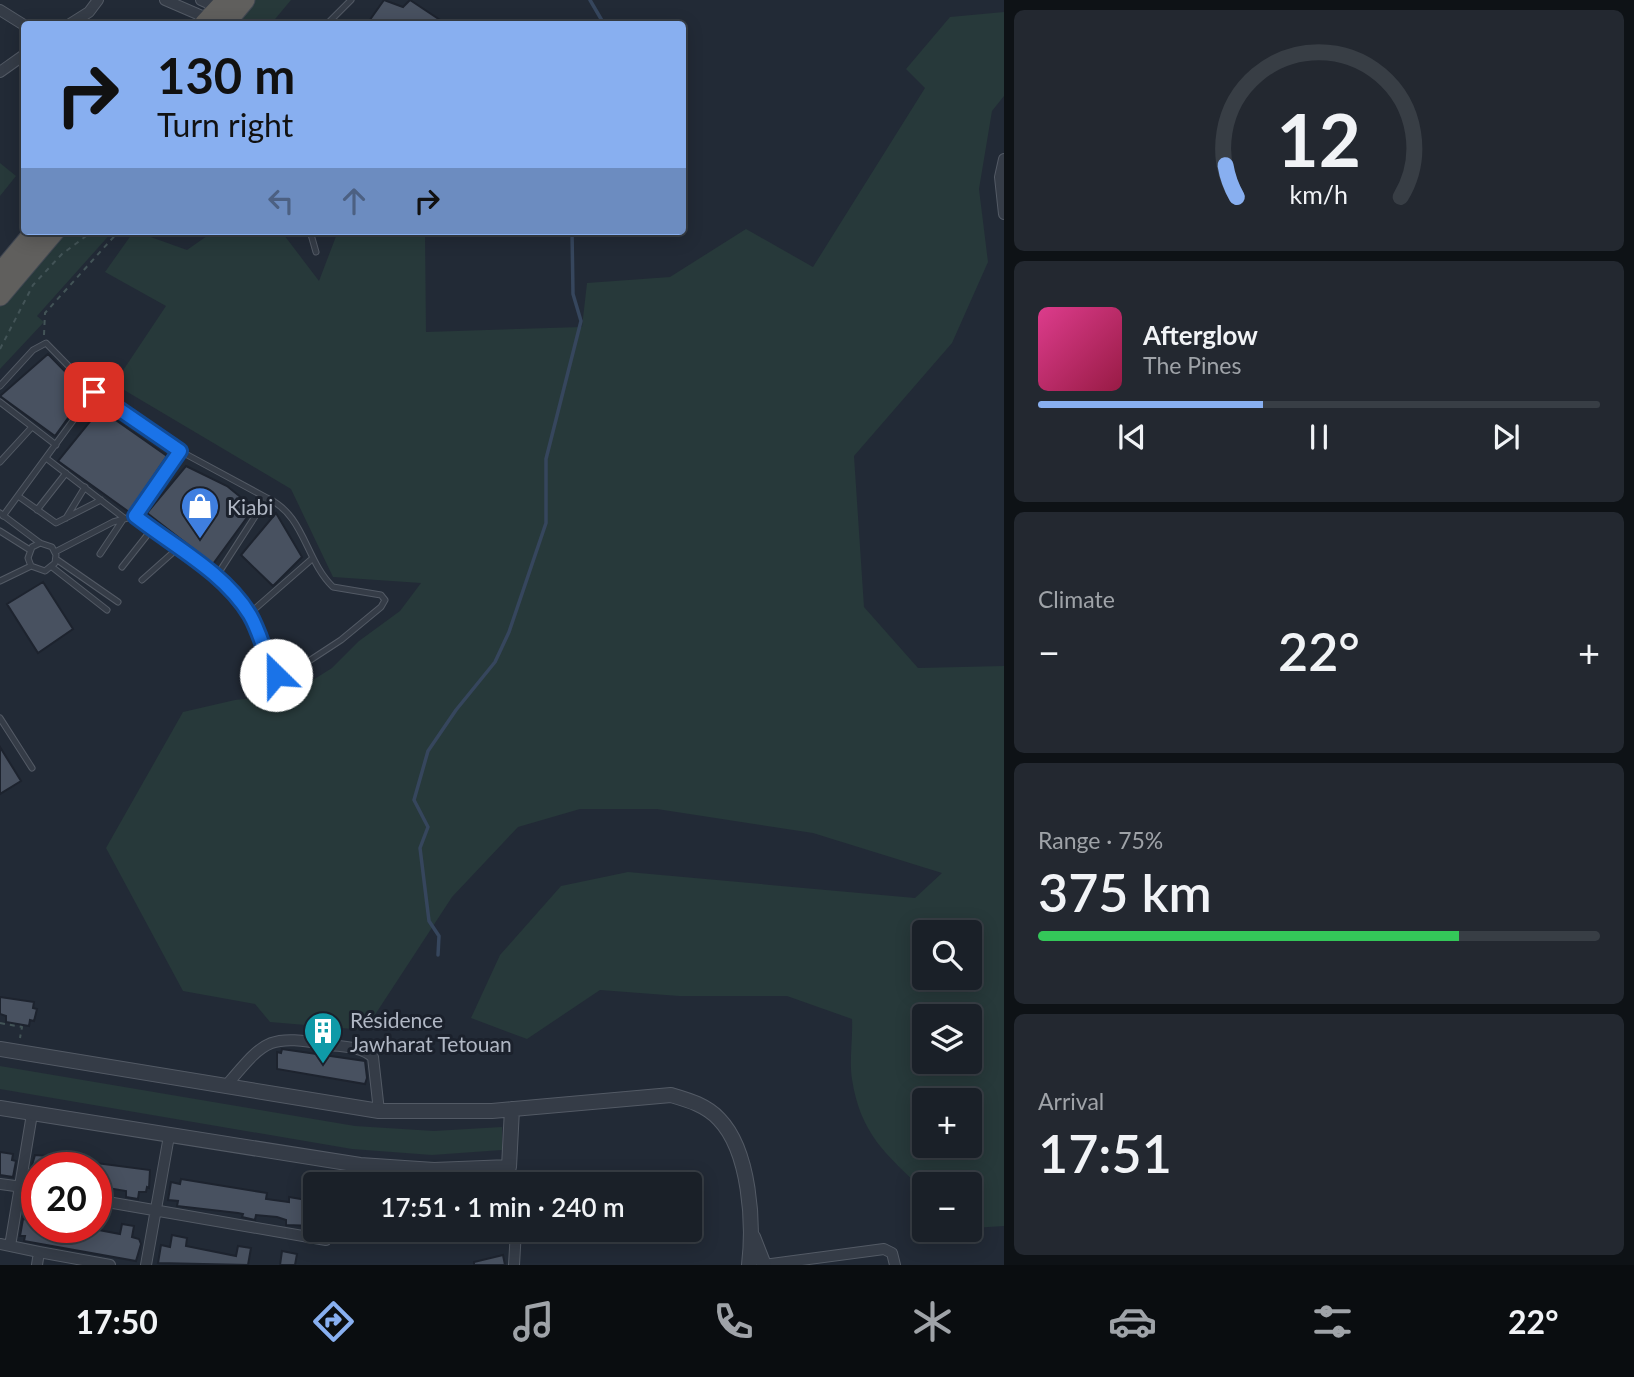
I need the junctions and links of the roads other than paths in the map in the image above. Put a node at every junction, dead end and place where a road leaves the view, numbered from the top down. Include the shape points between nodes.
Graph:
1 (98, 0) edge
2 (165, 0) edge
3 (246, 0) edge
4 (352, 0) edge
5 (0, 10) edge
6 (210, 10) edge
7 (75, 21) edge
8 (330, 21) edge
9 (21, 23) edge
10 (21, 57) edge
11 (0, 72) edge
12 (1004, 159) edge
13 (1004, 214) edge
14 (31, 235) edge
15 (52, 235) edge
16 (311, 235) edge
17 (316, 252) dead end
18 (0, 272) edge
19 (0, 296) edge
20 (0, 386) edge
21 (94, 392) junction
22 (0, 402) edge
23 (32, 427) junction
24 (56, 445) junction
25 (180, 451) junction
26 (46, 458) junction
27 (0, 462) edge
28 (66, 473) junction
29 (85, 488) junction
30 (18, 496) junction
31 (267, 498) junction
32 (101, 500) junction
33 (37, 510) junction
34 (2, 515) edge
35 (135, 516) junction
36 (124, 518) junction
37 (66, 519) junction
38 (152, 529) junction
39 (0, 531) edge
40 (40, 543) junction
41 (178, 548) junction
42 (30, 550) junction
43 (100, 554) dead end
44 (56, 555) junction
45 (313, 558) junction
46 (31, 566) junction
47 (52, 567) junction
48 (122, 567) dead end
49 (0, 570) edge
50 (216, 577) junction
51 (7, 578) junction
52 (142, 580) dead end
53 (0, 581) edge
54 (118, 602) dead end
55 (107, 610) dead end
56 (249, 614) junction
57 (0, 718) edge
58 (32, 768) dead end
59 (0, 1049) edge
60 (225, 1087) junction
61 (0, 1108) edge
62 (512, 1109) junction
63 (379, 1111) junction
64 (32, 1114) junction
65 (169, 1136) junction
66 (509, 1167) junction
67 (510, 1172) edge
68 (0, 1184) edge
69 (20, 1186) junction
70 (112, 1203) edge
71 (156, 1210) junction
72 (303, 1236) edge
73 (752, 1236) junction
74 (515, 1242) edge
75 (5, 1245) edge
76 (39, 1252) junction
77 (841, 1261) edge
78 (37, 1265) edge
79 (110, 1265) edge
80 (146, 1265) edge
81 (514, 1265) edge
82 (749, 1265) edge
83 (764, 1265) edge
84 (895, 1265) edge

1 - 7 street
2 - 6 street
3 - 6 highway
4 - 8 lane
5 - 9 street
10 - 11 street
12 - 13 street via 1000,177
14 - 18 highway
15 - 19 highway
16 - 17 lane
20 - 21 lane via 33,350 46,343
21 - 24 lane
21 - 25 lane
22 - 23 lane
23 - 24 lane
23 - 27 lane
24 - 26 lane
25 - 31 lane
25 - 35 lane
26 - 28 lane
26 - 30 lane
28 - 29 lane
28 - 33 lane
29 - 32 lane
29 - 37 lane
30 - 33 lane
30 - 34 lane
31 - 45 lane via 289,512
31 - 50 lane
32 - 36 lane
32 - 37 lane
33 - 37 lane via 56,523
34 - 40 lane
35 - 36 lane
35 - 38 lane
36 - 43 lane
36 - 44 lane
38 - 41 lane
38 - 48 lane
39 - 42 lane
40 - 42 lane
40 - 44 lane via 46,543
41 - 50 lane
41 - 52 lane
42 - 46 lane
44 - 47 lane
44 - 54 lane
45 - 56 lane
45 - 56 lane via 333,587 381,595 385,600 382,607 282,678 272,668
46 - 47 lane via 45,571
46 - 51 lane
47 - 55 lane
49 - 51 lane
50 - 56 lane
51 - 53 lane
57 - 58 lane
59 - 60 street
60 - 63 street
60 - 63 street via 250,1057 274,1040 307,1040 362,1050 373,1057
61 - 64 street
62 - 63 street
62 - 66 street
62 - 73 street via 644,1095 671,1094 696,1102 718,1118 734,1140 743,1166
64 - 65 street
64 - 69 street
65 - 66 street via 400,1169
65 - 71 street
66 - 67 street
68 - 69 street
69 - 75 street
70 - 71 street
71 - 72 street
71 - 80 street
73 - 82 street
73 - 83 street
74 - 81 street
75 - 76 street
76 - 78 street
76 - 79 street
77 - 83 street
77 - 84 street via 887,1249

